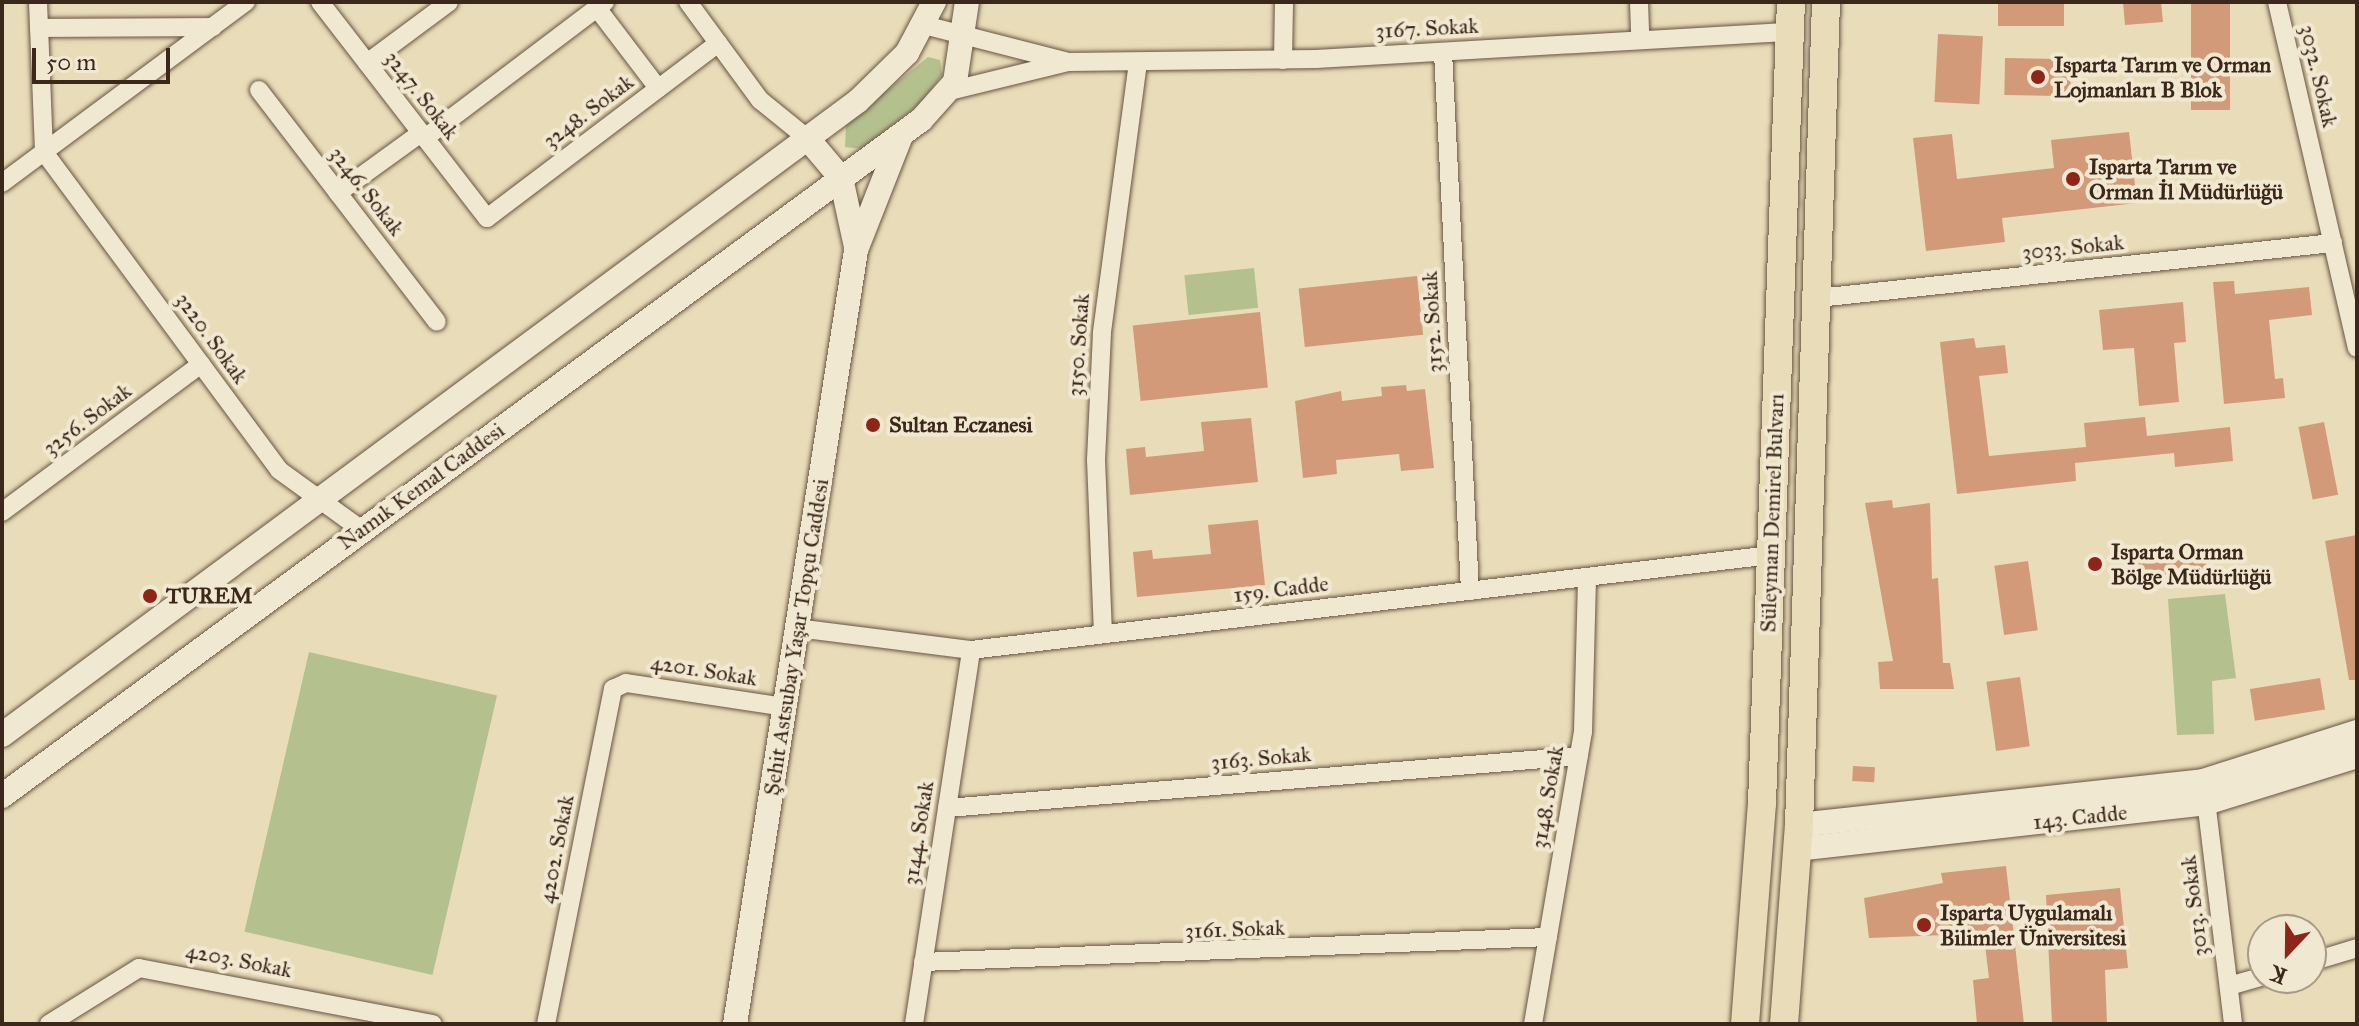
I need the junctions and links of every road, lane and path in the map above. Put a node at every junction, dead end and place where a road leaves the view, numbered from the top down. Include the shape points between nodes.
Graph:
1 (38, 2) edge
2 (320, 2) edge
3 (449, 2) edge
4 (688, 2) edge
5 (934, 2) edge
6 (967, 2) edge
7 (1284, 2) edge
8 (1639, 2) edge
9 (1791, 2) edge
10 (1826, 2) edge
11 (2277, 2) edge
12 (242, 3) edge
13 (601, 5) edge
14 (924, 25) junction
15 (213, 27) junction
16 (39, 28) junction
17 (1790, 32) junction
18 (963, 39) junction
19 (1640, 40) junction
20 (718, 43) junction
21 (1443, 52) junction
22 (1283, 60) junction
23 (1068, 62) junction
24 (1138, 62) junction
25 (367, 63) junction
26 (658, 88) junction
27 (259, 90) dead end
28 (950, 91) junction
29 (901, 135) junction
30 (423, 136) junction
31 (808, 139) junction
32 (44, 152) junction
33 (841, 178) junction
34 (2, 183) edge
35 (338, 193) junction
36 (487, 218) joint
37 (2333, 243) junction
38 (856, 250) junction
39 (1818, 298) junction
40 (437, 322) dead end
41 (2357, 348) edge
42 (201, 364) junction
43 (316, 503) junction
44 (2, 512) edge
45 (362, 530) junction
46 (1771, 555) junction
47 (1587, 577) junction
48 (1470, 591) junction
49 (797, 628) junction
50 (1103, 634) junction
51 (971, 650) junction
52 (616, 685) joint
53 (785, 707) junction
54 (2357, 732) edge
55 (2, 735) edge
56 (1579, 756) junction
57 (2357, 756) edge
58 (2205, 792) junction
59 (2, 796) edge
60 (947, 808) junction
61 (1798, 837) junction
62 (1548, 937) junction
63 (2357, 948) edge
64 (2327, 957) edge
65 (923, 962) junction
66 (2247, 981) edge
67 (2229, 986) junction
68 (52, 1023) edge
69 (433, 1024) edge
70 (546, 1024) edge
71 (735, 1024) edge
72 (914, 1024) edge
73 (1533, 1024) edge
74 (1745, 1024) edge
75 (1784, 1024) edge
76 (2233, 1024) edge

1 - 16 street
2 - 25 street, 3247. Sokak
3 - 25 street
4 - 20 street
5 - 14 street
6 - 18 street
7 - 22 street
8 - 19 street
9 - 17 main road, Süleyman Demirel Bulvarı
10 - 39 main road
11 - 37 street, 3032. Sokak
12 - 15 street
13 - 26 street
13 - 30 street
14 - 18 street, 3167. Sokak
14 - 31 street via 896,67
15 - 16 street
15 - 32 street
16 - 32 street
17 - 19 street, 3167. Sokak
17 - 46 main road, Süleyman Demirel Bulvarı
18 - 23 street, 3167. Sokak
18 - 28 street
19 - 21 street, 3167. Sokak
20 - 26 street, 3248. Sokak
20 - 31 street via 760,100
21 - 22 street, 3167. Sokak
21 - 48 street, 3152. Sokak
22 - 24 street, 3167. Sokak
23 - 24 street, 3167. Sokak
23 - 28 street, 3167. Sokak
24 - 50 street, 3150. Sokak via 1102,332 1096,460
25 - 30 street, 3247. Sokak
26 - 36 street, 3248. Sokak
27 - 35 street, 3246. Sokak
28 - 29 street, Şehit Astsubay Yaşar Topçu Caddesi
29 - 33 street, Şehit Astsubay Yaşar Topçu Caddesi
29 - 38 street, Şehit Astsubay Yaşar Topçu Caddesi
30 - 35 street
30 - 36 street, 3247. Sokak
31 - 33 street, Şehit Astsubay Yaşar Topçu Caddesi
31 - 43 street
32 - 34 street
32 - 42 street, 3220. Sokak
33 - 38 street, Şehit Astsubay Yaşar Topçu Caddesi
33 - 45 street, Namık Kemal Caddesi
35 - 40 street, 3246. Sokak
37 - 39 street, 3033. Sokak
37 - 41 street, 3032. Sokak
38 - 49 street, Şehit Astsubay Yaşar Topçu Caddesi
39 - 61 main road
42 - 43 street, 3220. Sokak via 279,470
42 - 44 street, 3256. Sokak
43 - 45 street, 3220. Sokak
43 - 55 street
45 - 59 street, Namık Kemal Caddesi
46 - 47 street, 159. Cadde
46 - 74 main road, Süleyman Demirel Bulvarı
47 - 48 street, 159. Cadde
47 - 56 street, 3148. Sokak
48 - 50 street, 159. Cadde
49 - 51 street, 159. Cadde
49 - 53 street, Şehit Astsubay Yaşar Topçu Caddesi
50 - 51 street, 159. Cadde
51 - 60 street, 3144. Sokak
52 - 53 street, 4201. Sokak
52 - 70 street, 4202. Sokak
53 - 71 street, Şehit Astsubay Yaşar Topçu Caddesi
54 - 58 street, 143. Cadde
56 - 60 street, 3163. Sokak
56 - 62 street, 3148. Sokak
57 - 58 street, 143. Cadde
58 - 61 street, 143. Cadde
58 - 67 street, 3013. Sokak
60 - 65 street, 3144. Sokak
61 - 75 main road
62 - 65 street, 3161. Sokak
62 - 73 street, 3148. Sokak
63 - 64 street
65 - 72 street, 3144. Sokak
66 - 67 street
67 - 76 street, 3013. Sokak
68 - 69 street, 4203. Sokak via 139,968

